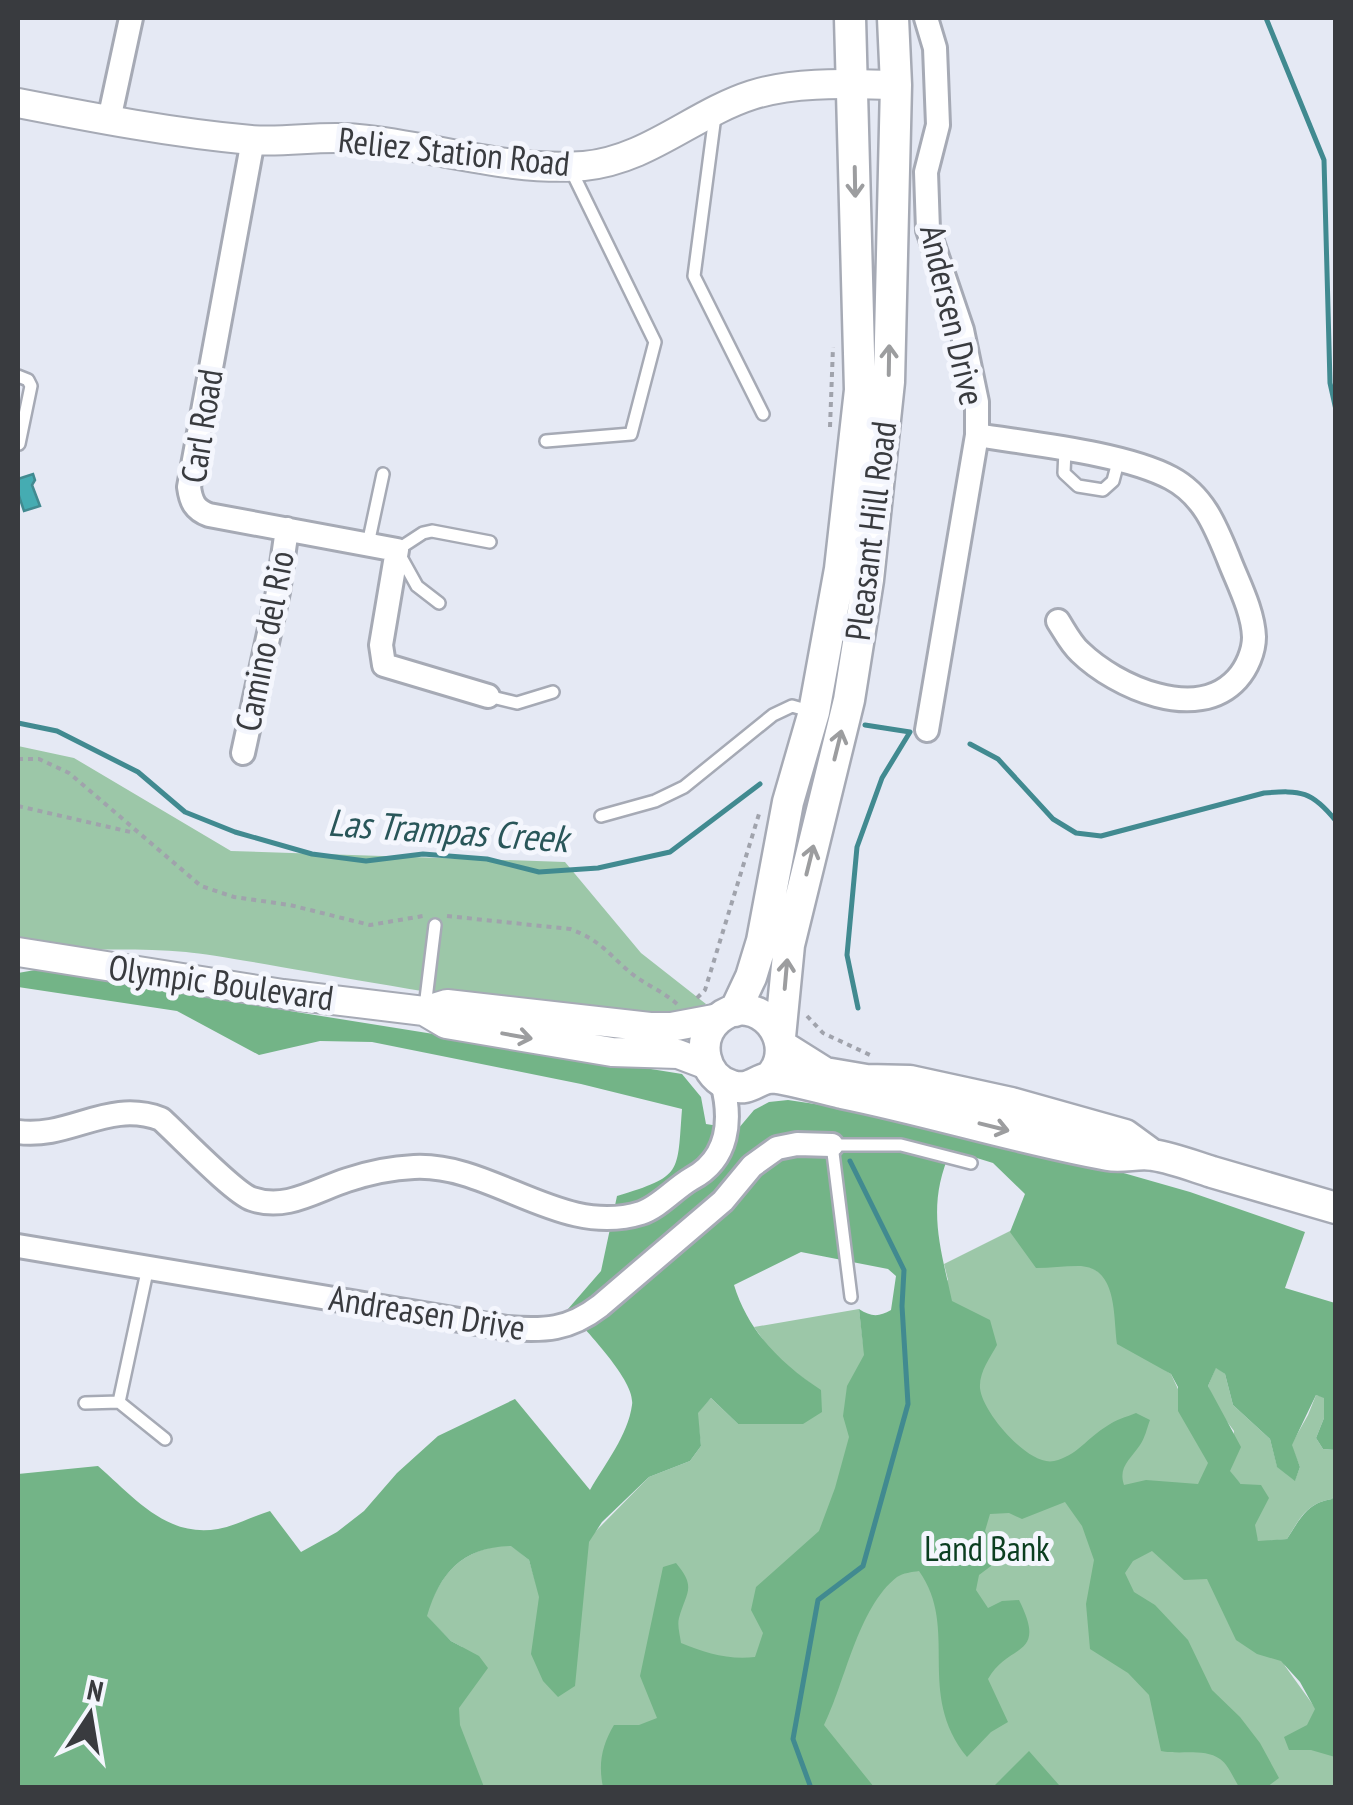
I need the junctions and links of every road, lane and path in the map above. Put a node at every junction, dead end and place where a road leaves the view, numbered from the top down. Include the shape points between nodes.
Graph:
1 (132, 18) edge
2 (850, 18) edge
3 (893, 18) edge
4 (926, 18) edge
5 (852, 84) junction
6 (937, 84) junction
7 (896, 85) junction
8 (18, 104) edge
9 (716, 112) junction
10 (108, 120) junction
11 (254, 140) junction
12 (569, 166) junction
13 (833, 338) dead end
14 (18, 376) edge
15 (763, 414) dead end
16 (977, 435) junction
17 (829, 438) dead end
18 (546, 441) dead end
19 (19, 444) edge
20 (1065, 450) junction
21 (1118, 462) junction
22 (382, 474) dead end
23 (287, 529) junction
24 (490, 542) dead end
25 (368, 544) junction
26 (397, 550) junction
27 (438, 603) dead end
28 (1058, 621) dead end
29 (553, 692) dead end
30 (488, 696) joint
31 (814, 712) junction
32 (927, 730) dead end
33 (244, 753) dead end
34 (18, 759) edge
35 (776, 800) junction
36 (18, 806) edge
37 (601, 816) dead end
38 (138, 833) junction
39 (435, 925) dead end
40 (18, 952) edge
41 (713, 965) junction
42 (722, 968) dead end
43 (424, 1011) junction
44 (706, 1012) junction
45 (782, 1034) junction
46 (734, 1084) junction
47 (18, 1132) edge
48 (832, 1145) junction
49 (1151, 1154) junction
50 (971, 1162) dead end
51 (1336, 1208) edge
52 (18, 1246) edge
53 (148, 1268) junction
54 (851, 1297) dead end
55 (120, 1402) junction
56 (85, 1403) dead end
57 (166, 1439) dead end

1 - 10 street
2 - 5 main road, Pleasant Hill Road
3 - 7 main road, Pleasant Hill Road
4 - 6 street, Andersen Drive
5 - 7 street, Reliez Station Road
5 - 9 street, Reliez Station Road via 780,89
5 -> 31 main road, Pleasant Hill Road via 860,390 840,569
6 - 7 street, Reliez Station Road
6 - 16 street, Andersen Drive via 938,125 926,172 928,230 962,330
45 -> 7 main road, Pleasant Hill Road via 789,945 849,700 868,580 889,382
8 - 10 street, Reliez Station Road
9 - 12 street, Reliez Station Road via 639,153
9 - 15 lane via 694,276
10 - 11 street, Reliez Station Road
11 - 12 street, Reliez Station Road via 354,138
11 - 23 street, Carl Road via 189,487 200,512
12 - 18 lane via 655,342 632,434
13 - 17 path
14 - 19 lane via 31,386
16 - 20 street
16 - 32 street, Andersen Drive
20 - 21 street
20 - 21 lane via 1064,473 1078,486 1103,490
21 - 28 street via 1174,480 1212,516 1247,606 1251,653 1227,690 1184,700 1099,668
22 - 25 lane
23 - 25 street, Carl Road
23 - 33 street, Camino del Rio
24 - 26 lane via 432,531
25 - 26 street, Carl Road
26 - 27 lane via 417,586
26 - 30 street via 380,646 384,665
29 - 30 lane via 517,703
31 - 35 main road, Pleasant Hill Road
31 - 37 lane via 792,706 772,715 684,787
34 - 38 path via 39,759 69,773
35 - 41 path
35 - 44 main road, Pleasant Hill Road via 738,959
36 - 38 path
38 - 44 path via 201,886 234,898 290,904 370,925 436,915 570,929 603,944 624,968
39 - 43 lane
40 - 43 street, Olympic Boulevard
41 - 42 path
41 - 44 path
43 - 44 street, Olympic Boulevard via 447,1004 650,1026
43 -> 46 street, Olympic Boulevard via 446,1024 612,1052 678,1054
44 - 45 main road via 749,1010
44 - 46 main road via 705,1040
45 - 46 main road via 779,1064
45 - 49 main road, Olympic Boulevard via 910,1080 1125,1135
46 - 47 street via 722,1152 702,1175 644,1212 617,1218 586,1218 477,1179 416,1166 370,1173 281,1204 245,1195 146,1113 113,1113 44,1134
46 -> 49 main road, Olympic Boulevard via 900,1104 1112,1156
48 - 50 lane via 901,1145
48 - 53 street, Andreasen Drive via 777,1148 600,1306 559,1329 506,1328
48 - 54 lane
49 - 51 main road, Olympic Boulevard
52 - 53 street, Andreasen Drive
53 - 55 lane
55 - 56 lane
55 - 57 lane

